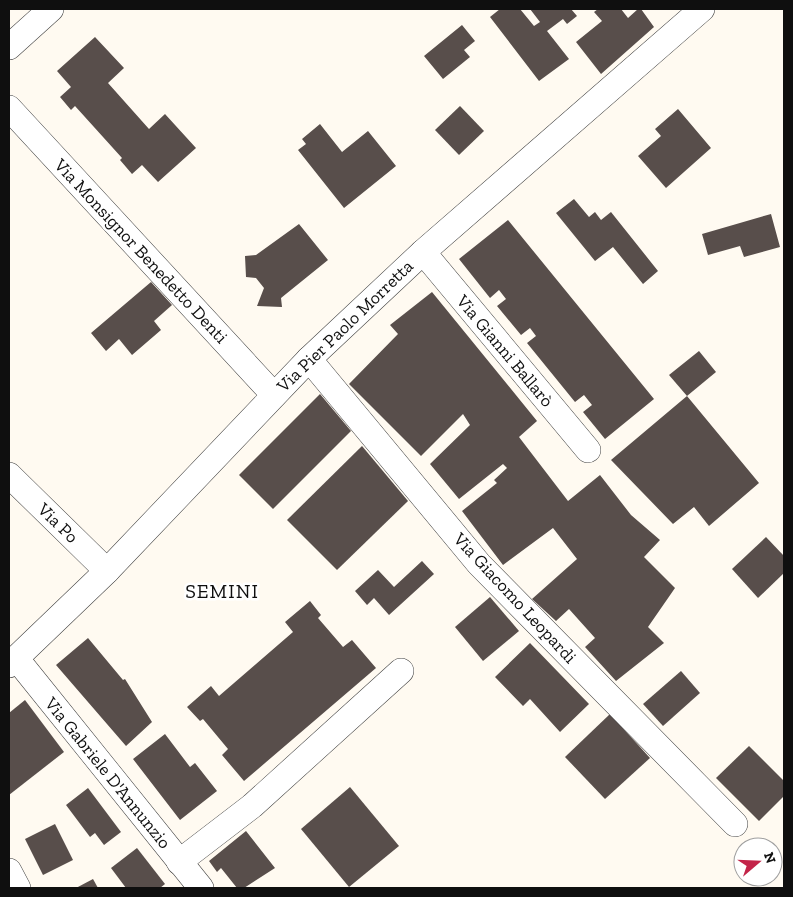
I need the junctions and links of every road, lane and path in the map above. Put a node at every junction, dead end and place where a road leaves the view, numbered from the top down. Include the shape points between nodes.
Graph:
1 (51, 9) edge
2 (702, 9) edge
3 (9, 47) edge
4 (9, 108) edge
5 (423, 252) junction
6 (309, 359) junction
7 (274, 395) junction
8 (588, 450) dead end
9 (9, 475) edge
10 (107, 571) junction
11 (12, 662) edge
12 (401, 671) dead end
13 (735, 824) dead end
14 (179, 862) junction
15 (9, 871) edge
16 (18, 888) edge
17 (201, 888) edge

1 - 3 street
2 - 5 street, Via Pier Paolo Morretta
4 - 7 street, Via Monsignor Benedetto Denti
5 - 6 street, Via Pier Paolo Morretta
5 - 8 street, Via Gianni Ballarò
6 - 7 street, Via Pier Paolo Morretta
6 - 13 street, Via Giacomo Leopardi via 479,564
7 - 10 street, Via Pier Paolo Morretta
9 - 10 street, Via Po
10 - 11 street, Via Pier Paolo Morretta
11 - 14 street, Via Gabriele D'Annunzio
12 - 14 street via 252,806
14 - 17 street, Via Gabriele D'Annunzio
15 - 16 street

